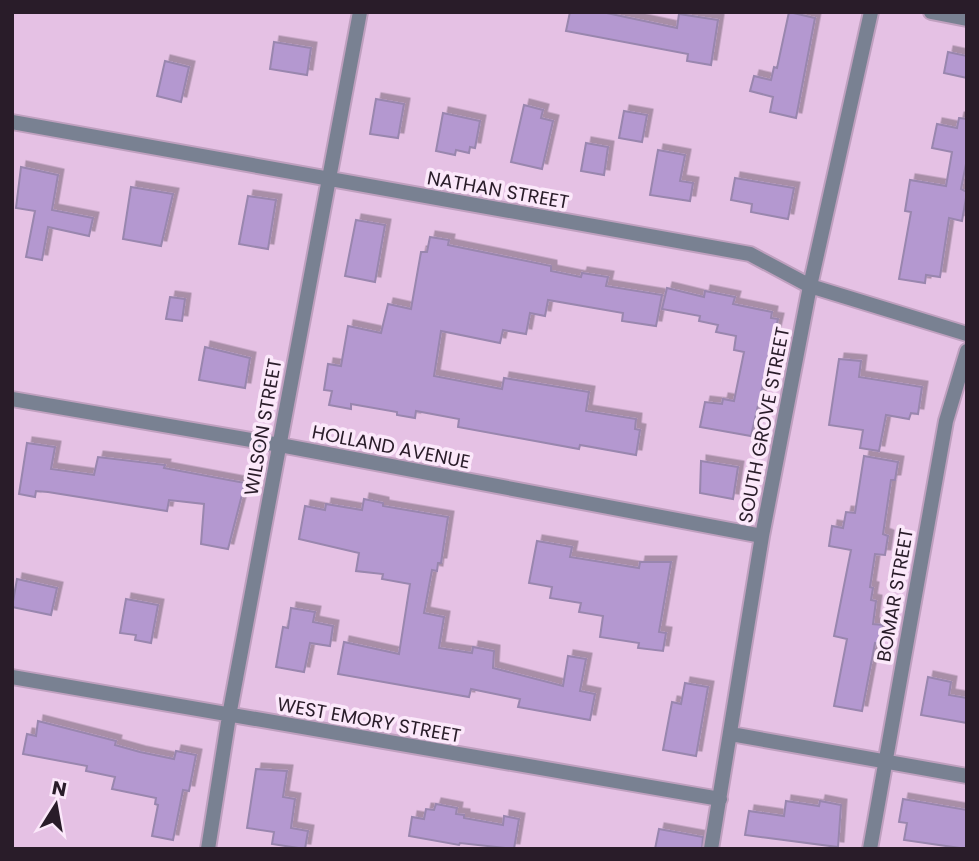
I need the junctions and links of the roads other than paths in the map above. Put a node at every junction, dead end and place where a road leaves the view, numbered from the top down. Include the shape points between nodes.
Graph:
1 (360, 12) edge
2 (871, 12) edge
3 (932, 12) edge
4 (967, 19) edge
5 (12, 122) edge
6 (328, 180) junction
7 (810, 286) junction
8 (967, 334) edge
9 (967, 351) edge
10 (12, 399) edge
11 (280, 445) junction
12 (762, 536) junction
13 (12, 677) edge
14 (229, 716) junction
15 (731, 734) junction
16 (885, 764) junction
17 (967, 776) edge
18 (720, 799) junction
19 (208, 849) edge
20 (711, 849) edge
21 (870, 849) edge

1 - 6 street, WILSON STREET
2 - 7 street, SOUTH GROVE STREET
3 - 4 street
5 - 6 street, NATHAN STREET
6 - 7 street, NATHAN STREET via 750,254
6 - 11 street, WILSON STREET
7 - 8 street, NATHAN STREET
7 - 12 street, SOUTH GROVE STREET
9 - 16 street, BOMAR STREET via 946,421
10 - 11 street, HOLLAND AVENUE
11 - 12 street, HOLLAND AVENUE
11 - 14 street, WILSON STREET
12 - 15 street, SOUTH GROVE STREET
13 - 14 street, WEST EMORY STREET
14 - 18 street, WEST EMORY STREET
14 - 19 street, WILSON STREET
15 - 16 street
15 - 18 street, SOUTH GROVE STREET
16 - 17 street
16 - 21 street, BOMAR STREET
18 - 20 street, SOUTH GROVE STREET

